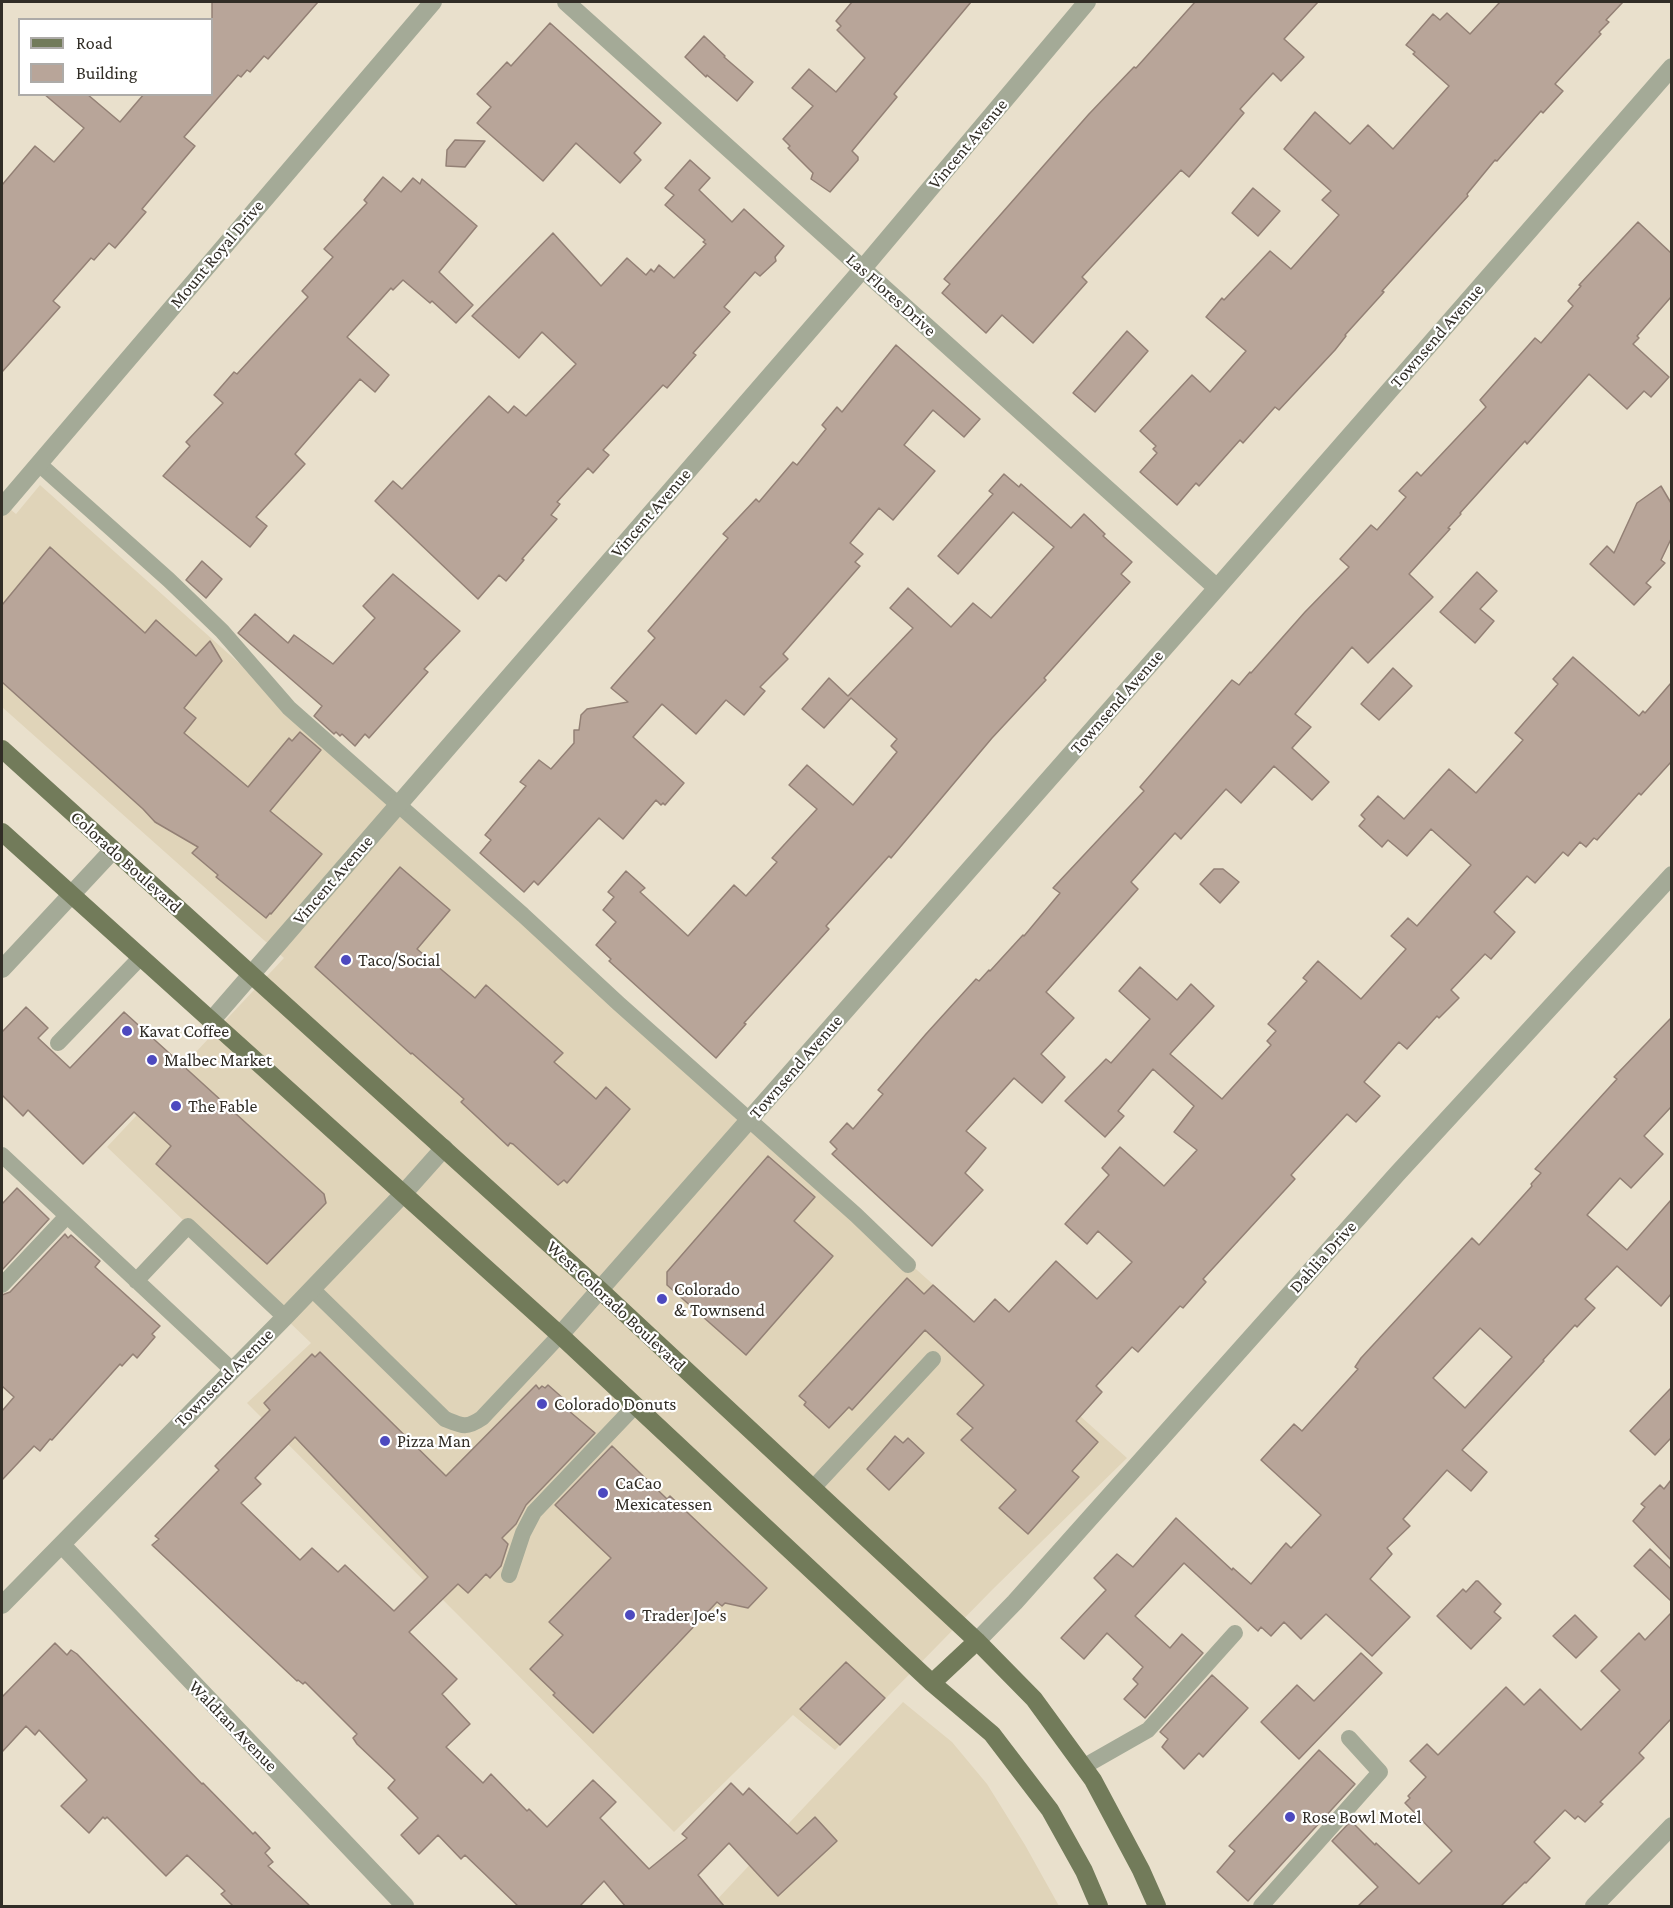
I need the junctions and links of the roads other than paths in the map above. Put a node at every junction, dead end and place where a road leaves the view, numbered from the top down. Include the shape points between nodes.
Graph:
1 (433, 2) edge
2 (566, 2) edge
3 (1087, 2) edge
4 (1671, 67) edge
5 (863, 269) junction
6 (39, 464) junction
7 (2, 507) edge
8 (1217, 588) junction
9 (2, 749) edge
10 (399, 804) junction
11 (2, 832) edge
12 (113, 850) junction
13 (1671, 875) edge
14 (72, 896) junction
15 (140, 958) junction
16 (2, 969) edge
17 (251, 975) junction
18 (211, 1021) junction
19 (58, 1042) dead end
20 (749, 1121) junction
21 (444, 1148) junction
22 (2, 1155) edge
23 (403, 1194) junction
24 (67, 1216) junction
25 (908, 1265) dead end
26 (136, 1281) junction
27 (2, 1285) edge
28 (312, 1289) junction
29 (600, 1290) junction
30 (285, 1317) junction
31 (560, 1335) junction
32 (933, 1359) dead end
33 (231, 1370) junction
34 (635, 1406) junction
35 (813, 1488) junction
36 (62, 1545) junction
37 (509, 1575) dead end
38 (2, 1605) edge
39 (1235, 1633) dead end
40 (977, 1641) junction
41 (932, 1683) junction
42 (1349, 1738) dead end
43 (1083, 1767) junction
44 (1671, 1826) edge
45 (405, 1906) edge
46 (1099, 1906) edge
47 (1157, 1906) edge
48 (1261, 1906) edge
49 (1594, 1906) edge

1 - 6 street, Mount Royal Drive
2 - 5 street, Las Flores Drive
3 - 5 street, Vincent Avenue
4 - 8 street, Townsend Avenue
5 - 8 street, Las Flores Drive
5 - 10 street, Vincent Avenue
6 - 7 street, Mount Royal Drive
6 - 10 lane via 222,631 289,708
8 - 20 street, Townsend Avenue
9 - 12 main road, Colorado Boulevard
10 - 17 street, Vincent Avenue
10 - 20 lane
11 - 14 main road
12 - 14 street
12 - 17 main road, Colorado Boulevard
13 - 40 street, Dahlia Drive
14 - 15 main road
14 - 16 street
15 - 18 main road
15 - 19 lane
17 - 18 street, Vincent Avenue
17 - 21 main road, West Colorado Boulevard
18 - 23 main road
20 - 25 lane
20 - 29 street, Townsend Avenue
21 - 23 street, Townsend Avenue
21 - 29 main road, West Colorado Boulevard
22 - 24 lane
23 - 28 street, Townsend Avenue
23 - 31 main road
24 - 26 lane
24 - 27 lane
26 - 30 lane via 188,1226
26 - 33 lane
28 - 30 street, Townsend Avenue
28 - 31 lane via 445,1419 462,1426 482,1418
29 - 31 street, Townsend Avenue
29 - 35 main road, West Colorado Boulevard
30 - 33 street, Townsend Avenue
31 - 34 main road
32 - 35 lane
33 - 36 street, Townsend Avenue
34 - 37 lane via 534,1512
34 - 41 main road
35 - 40 main road, West Colorado Boulevard
36 - 38 street, Townsend Avenue
36 - 45 street, Waldran Avenue
39 - 43 lane via 1148,1730
40 - 41 main road
40 - 43 main road via 1034,1699
41 - 46 main road via 992,1734 1050,1810
42 - 48 lane via 1380,1772
43 - 47 main road via 1136,1860
44 - 49 street

